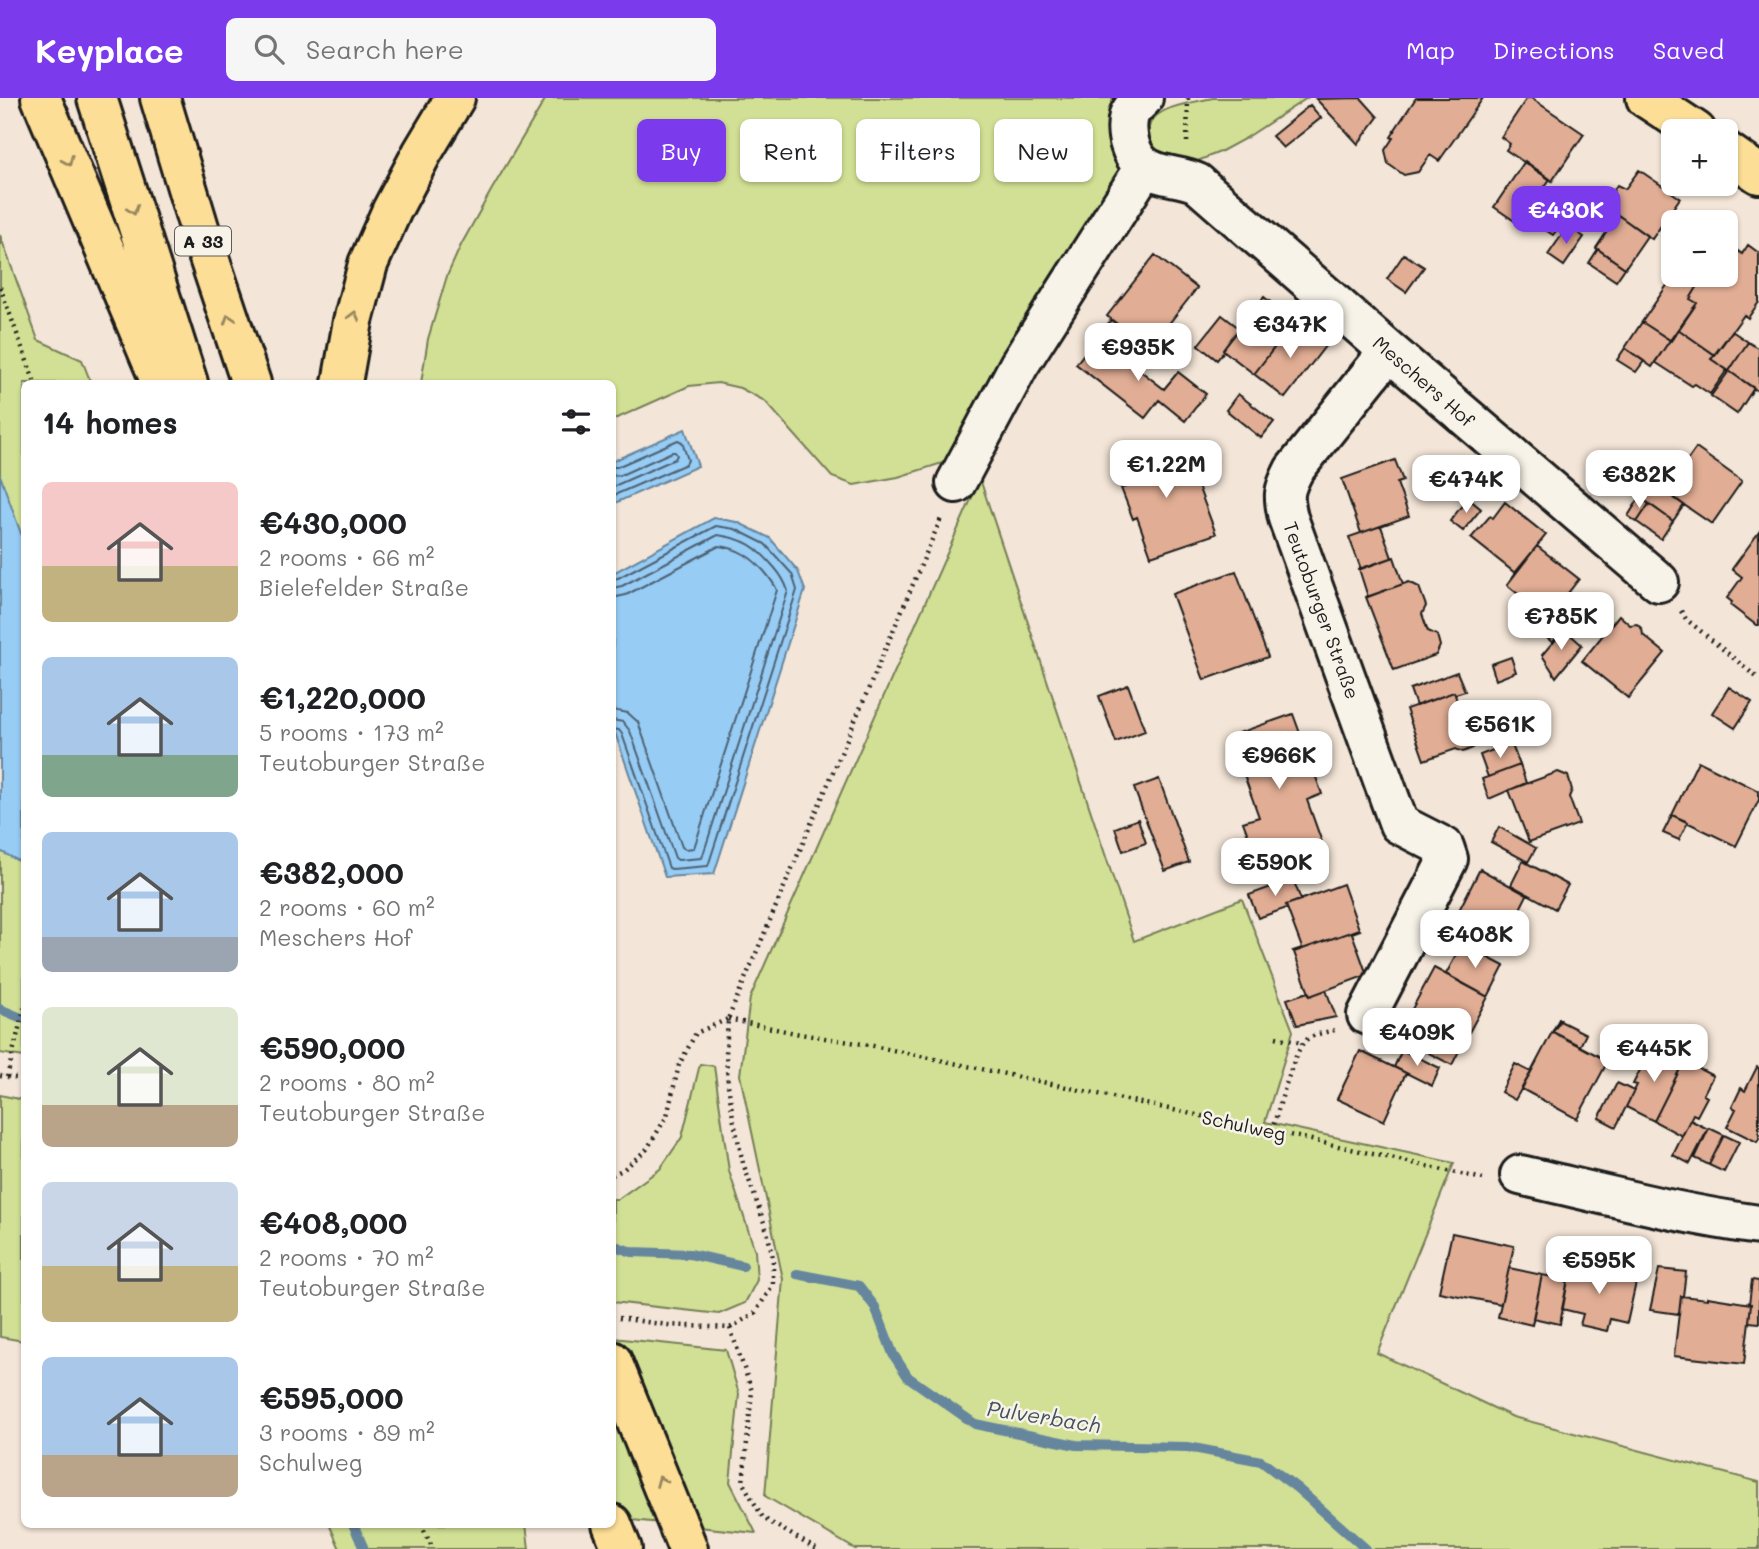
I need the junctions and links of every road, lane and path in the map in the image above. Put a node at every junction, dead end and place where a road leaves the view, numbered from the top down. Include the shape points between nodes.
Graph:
1 (41, 98) edge
2 (97, 98) edge
3 (160, 98) edge
4 (454, 98) edge
5 (1143, 98) edge
6 (1646, 98) edge
7 (1678, 119) edge
8 (1738, 159) edge
9 (1145, 167) junction
10 (1759, 174) edge
11 (0, 287) edge
12 (1389, 351) junction
13 (34, 380) edge
14 (160, 380) edge
15 (187, 380) edge
16 (250, 380) edge
17 (342, 380) edge
18 (956, 483) joint
19 (1659, 582) joint
20 (1759, 679) edge
21 (1367, 1015) joint
22 (728, 1019) junction
23 (21, 1021) edge
24 (1276, 1037) dead end
25 (1302, 1043) junction
26 (0, 1076) edge
27 (7, 1077) junction
28 (21, 1079) edge
29 (1272, 1131) junction
30 (616, 1173) edge
31 (1520, 1175) joint
32 (1759, 1225) edge
33 (616, 1318) edge
34 (730, 1328) junction
35 (616, 1371) edge
36 (423, 1528) edge
37 (687, 1547) edge
38 (433, 1549) edge
39 (816, 1549) edge

1 -> 14 main road
2 -> 15 main road, A 33
16 -> 3 main road, A 33
17 -> 4 main road via 368,264 392,210
5 - 9 street via 1130,113 1128,134 1133,152
6 - 7 main road
8 - 10 main road
9 - 12 street, Meschers Hof via 1197,183
9 - 18 street via 1019,365
11 - 13 path
12 - 19 street, Meschers Hof
12 - 21 street, Teutoburger Straße via 1294,470 1284,500 1399,824 1444,847 1448,859
18 - 22 path
19 - 20 path via 1686,619
21 - 25 path via 1358,1023
22 - 29 path, Schulweg
22 - 30 path via 696,1033 679,1065 667,1116 647,1149
22 - 34 path via 726,1054 733,1117 774,1258 773,1285 755,1313
23 - 27 path
24 - 25 path
25 - 29 path
26 - 27 path
27 - 28 path
29 - 31 path, Schulweg via 1485,1180
31 - 32 street
33 - 34 path
34 - 39 path via 752,1391 743,1483 763,1518
37 -> 35 main road
36 - 38 path

